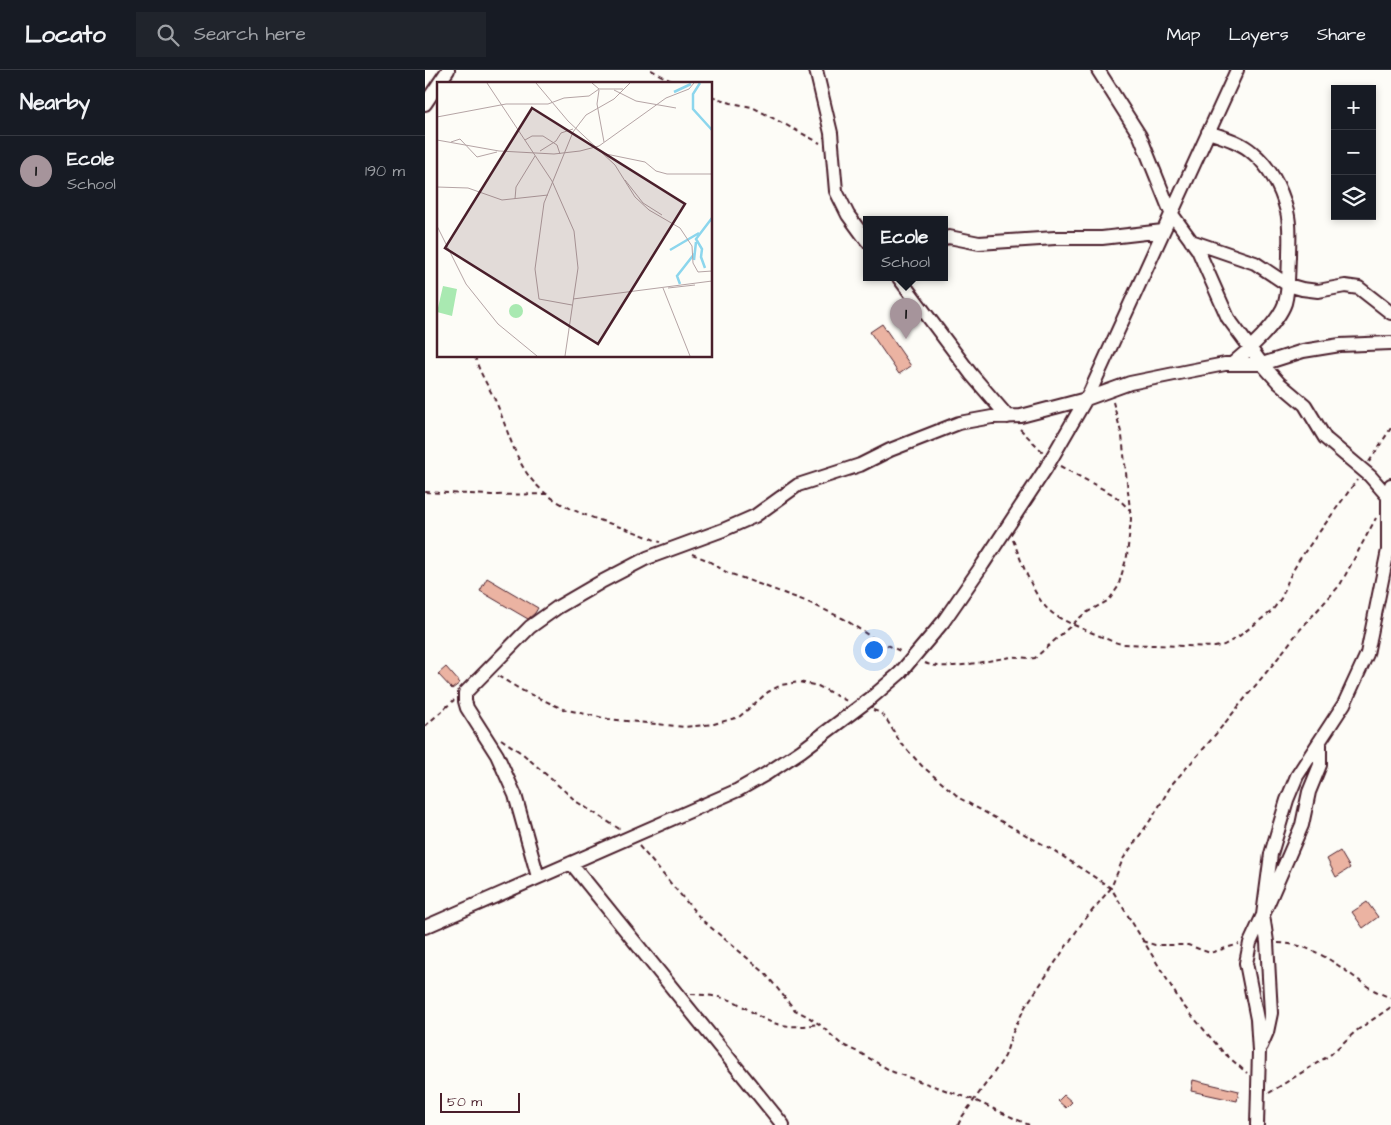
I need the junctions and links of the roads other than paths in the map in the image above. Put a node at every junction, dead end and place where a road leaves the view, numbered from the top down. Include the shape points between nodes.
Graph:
1 (448, 70) edge
2 (816, 70) edge
3 (1098, 70) edge
4 (1237, 70) edge
5 (440, 82) edge
6 (437, 86) edge
7 (425, 104) edge
8 (1208, 132) junction
9 (1171, 213) junction
10 (1163, 231) junction
11 (863, 236) edge
12 (948, 237) edge
13 (1191, 241) junction
14 (901, 281) edge
15 (1288, 285) junction
16 (1391, 313) edge
17 (1391, 342) edge
18 (1251, 348) junction
19 (1233, 364) junction
20 (1262, 364) junction
21 (1086, 399) junction
22 (1008, 416) junction
23 (1390, 494) edge
24 (1388, 550) junction
25 (1391, 579) edge
26 (1319, 742) junction
27 (571, 863) junction
28 (538, 877) junction
29 (1263, 915) junction
30 (425, 927) edge
31 (1259, 1050) junction
32 (783, 1125) edge
33 (1257, 1125) edge

1 - 5 street
2 - 11 street via 831,133 836,191
3 - 9 street via 1140,136
4 - 8 street
6 - 7 street
8 - 9 street
8 - 15 street via 1252,152 1270,170 1287,208
9 - 10 street
9 - 13 street
10 - 12 street via 1102,238 979,243
10 - 21 street
13 - 15 street via 1255,263
13 - 18 street via 1228,318
14 - 22 street via 971,374
15 - 16 street via 1318,290 1345,286 1359,288
15 - 18 street via 1281,311
17 - 20 street via 1303,351
18 - 19 street
18 - 20 street
19 - 20 street
19 - 21 street via 1138,381
20 - 23 street via 1305,405 1325,438
21 - 22 street via 1021,416
21 - 27 street via 1051,460 948,615 900,673 860,707 766,774 695,810
22 - 28 street via 959,424 889,450 860,465 798,485 755,516 647,558 558,607 530,627 465,693 465,701 497,755 515,794
23 - 24 street
24 - 25 street
24 - 26 street via 1367,654 1344,704
26 - 29 street via 1319,765 1302,825
26 - 29 street via 1297,776 1287,800 1271,854
27 - 28 street
27 - 32 street
28 - 30 street
29 - 31 street via 1271,1013
29 - 31 street via 1250,943 1246,964 1257,1018
31 - 33 street

